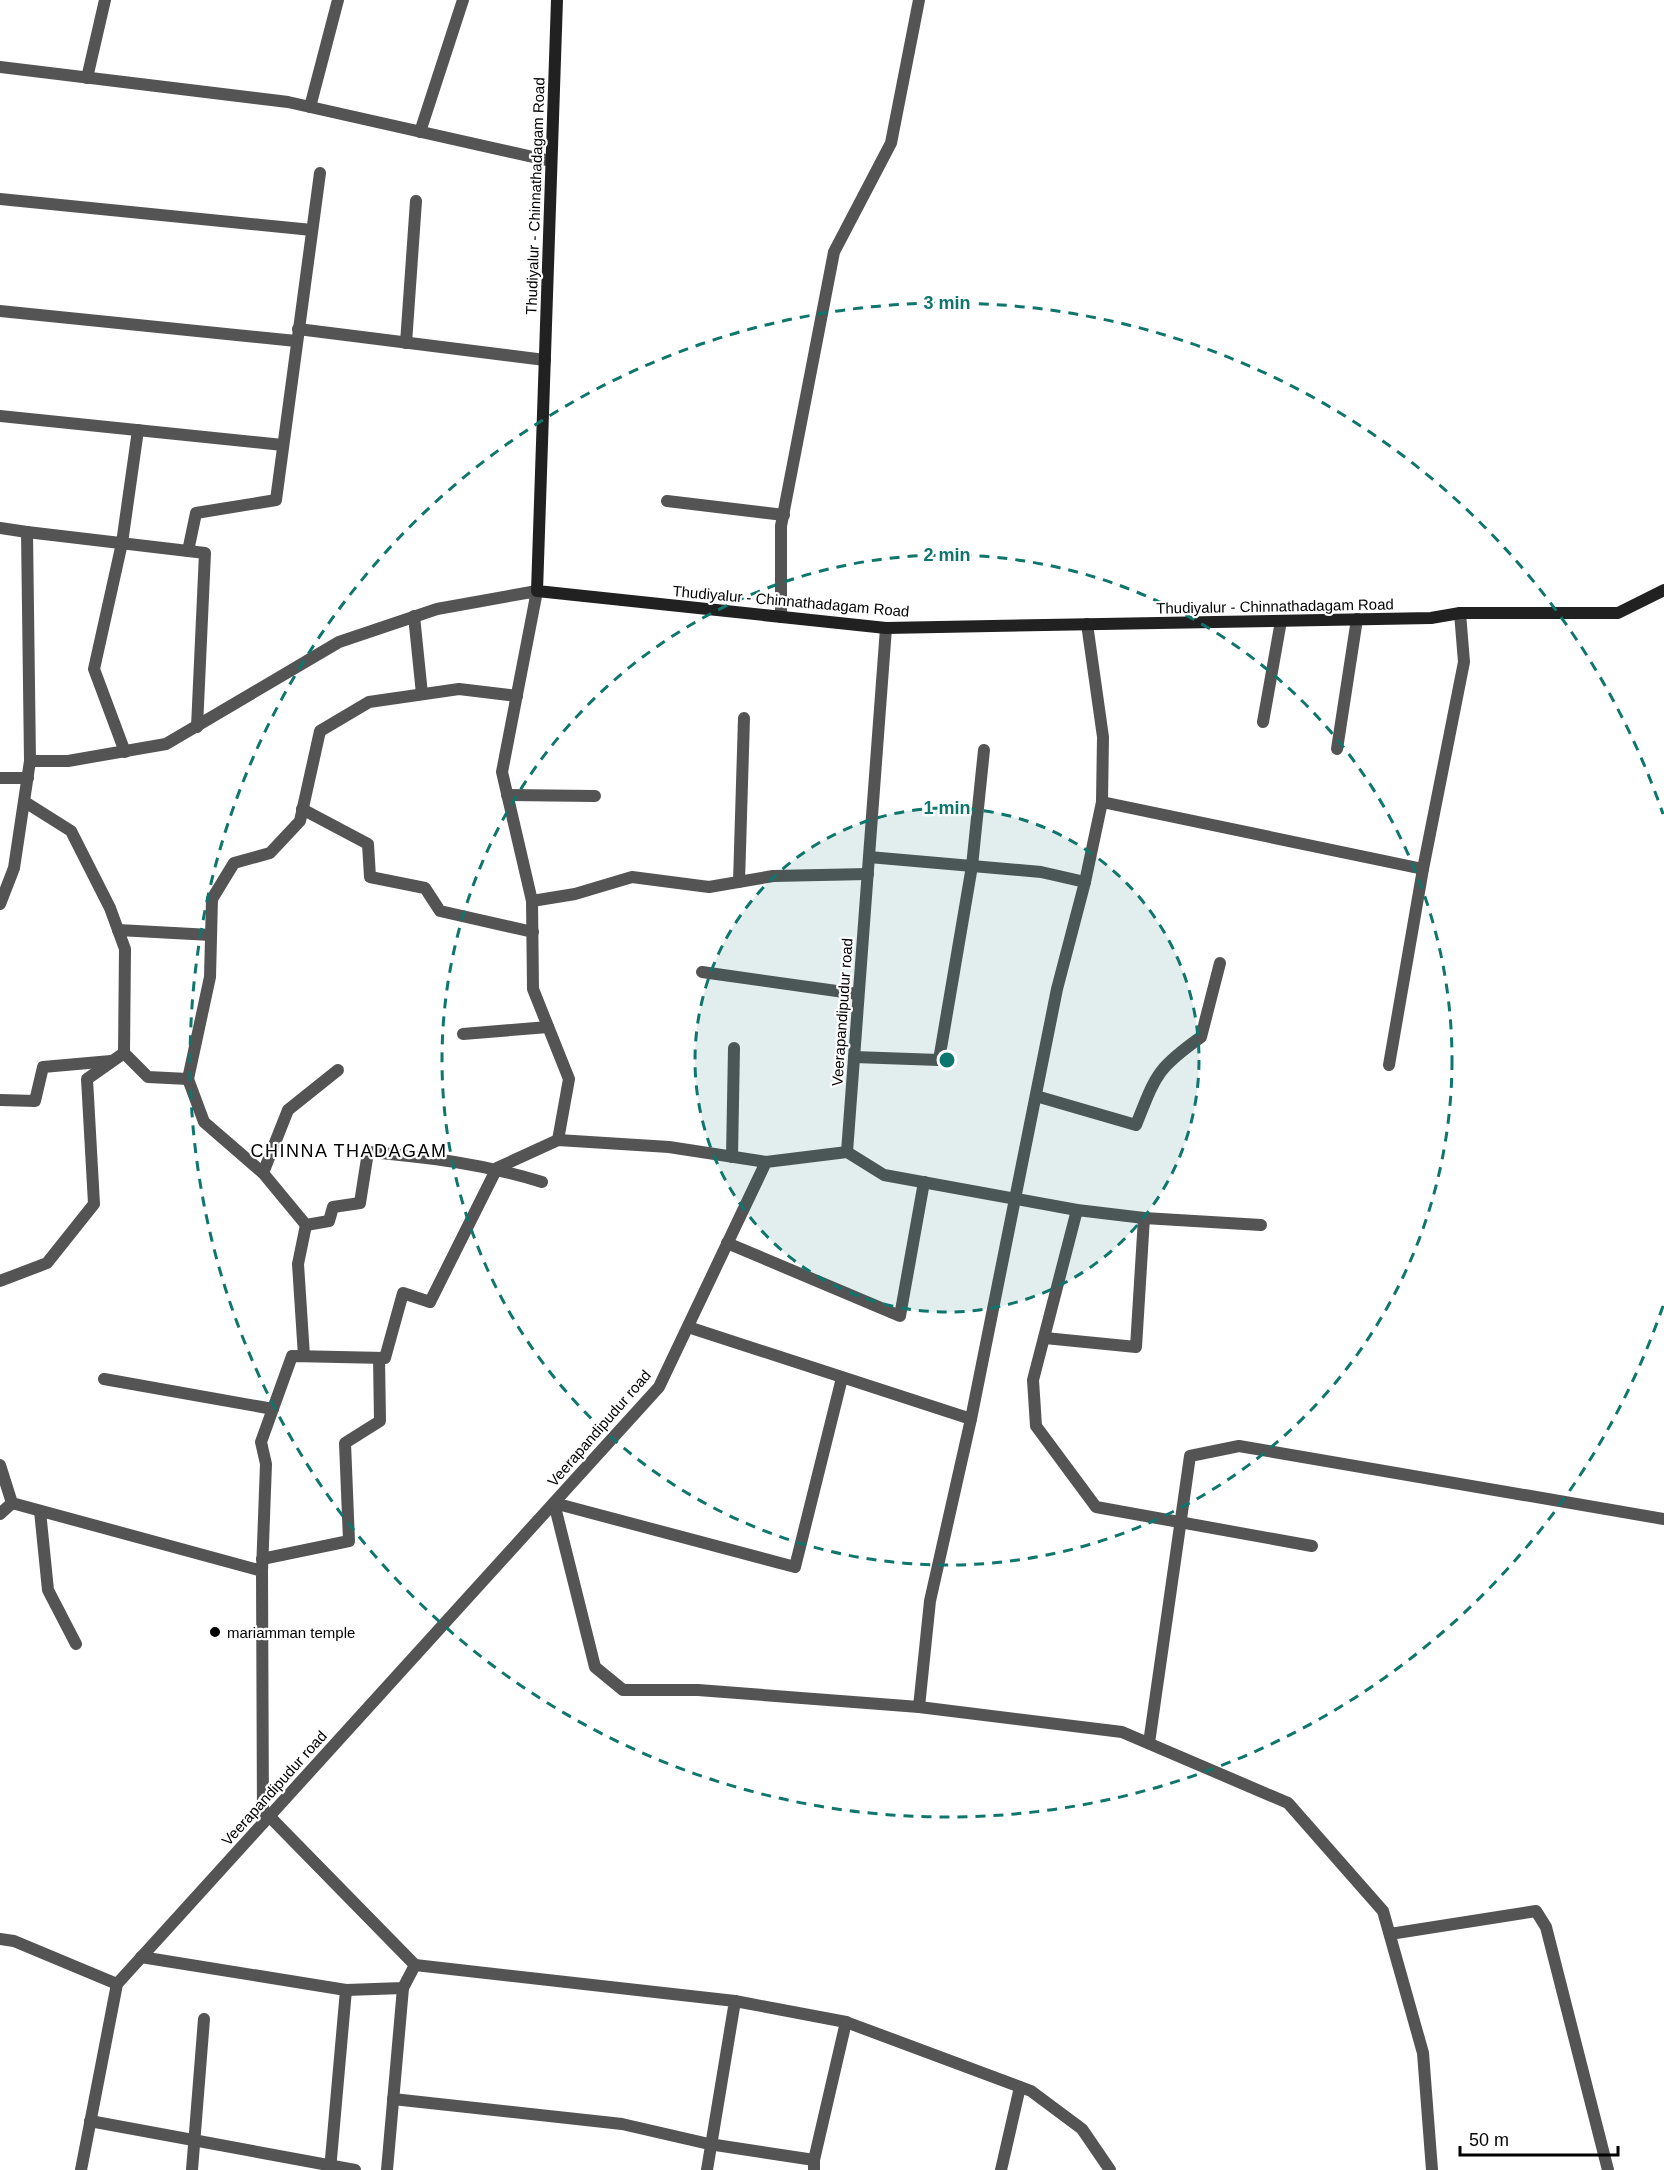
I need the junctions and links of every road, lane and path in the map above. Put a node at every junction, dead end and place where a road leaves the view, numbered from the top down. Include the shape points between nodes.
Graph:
1 (105, 0) edge
2 (338, 0) edge
3 (463, 0) edge
4 (557, 0) edge
5 (919, 0) edge
6 (0, 67) edge
7 (87, 78) junction
8 (310, 107) junction
9 (420, 132) junction
10 (551, 161) junction
11 (320, 173) dead end
12 (0, 199) edge
13 (416, 201) dead end
14 (312, 230) junction
15 (0, 311) edge
16 (297, 335) junction
17 (406, 343) junction
18 (545, 360) junction
19 (0, 416) edge
20 (138, 430) junction
21 (283, 445) junction
22 (668, 501) dead end
23 (784, 515) junction
24 (0, 528) edge
25 (27, 532) junction
26 (122, 543) junction
27 (188, 551) junction
28 (1664, 590) edge
29 (537, 591) junction
30 (1460, 613) junction
31 (414, 616) junction
32 (781, 617) junction
33 (1357, 619) junction
34 (1281, 621) junction
35 (1086, 624) junction
36 (886, 628) junction
37 (422, 694) junction
38 (517, 696) junction
39 (744, 718) dead end
40 (1263, 722) dead end
41 (197, 727) junction
42 (1337, 749) dead end
43 (984, 750) dead end
44 (125, 752) junction
45 (30, 761) junction
46 (0, 778) edge
47 (28, 778) junction
48 (507, 795) junction
49 (595, 796) dead end
50 (25, 802) junction
51 (1102, 802) junction
52 (302, 809) junction
53 (869, 857) junction
54 (972, 866) junction
55 (1423, 869) junction
56 (868, 873) junction
57 (739, 882) junction
58 (1085, 882) junction
59 (532, 902) junction
60 (0, 904) edge
61 (118, 930) junction
62 (533, 932) junction
63 (211, 935) junction
64 (1220, 963) dead end
65 (702, 972) dead end
66 (858, 994) junction
67 (548, 1027) junction
68 (463, 1034) dead end
69 (734, 1048) dead end
70 (124, 1053) junction
71 (854, 1057) junction
72 (112, 1061) junction
73 (1389, 1065) dead end
74 (338, 1070) dead end
75 (188, 1079) junction
76 (1036, 1096) junction
77 (0, 1100) edge
78 (558, 1140) junction
79 (847, 1152) junction
80 (732, 1157) junction
81 (766, 1162) junction
82 (497, 1168) junction
83 (263, 1173) junction
84 (542, 1182) dead end
85 (924, 1182) junction
86 (1016, 1198) junction
87 (1077, 1210) junction
88 (1144, 1218) junction
89 (306, 1225) junction
90 (1261, 1225) dead end
91 (728, 1243) junction
92 (0, 1281) edge
93 (688, 1327) junction
94 (1045, 1338) junction
95 (304, 1356) junction
96 (379, 1358) junction
97 (842, 1378) junction
98 (104, 1379) dead end
99 (273, 1409) junction
100 (971, 1419) junction
101 (0, 1465) edge
102 (12, 1503) junction
103 (554, 1503) junction
104 (40, 1511) junction
105 (0, 1514) edge
106 (1664, 1519) edge
107 (1180, 1522) junction
108 (1312, 1546) dead end
109 (262, 1565) junction
110 (76, 1644) dead end
111 (919, 1707) junction
112 (1149, 1743) junction
113 (266, 1819) junction
114 (1390, 1934) junction
115 (0, 1939) edge
116 (141, 1957) junction
117 (415, 1965) junction
118 (117, 1984) junction
119 (403, 1988) junction
120 (346, 1990) junction
121 (735, 2001) junction
122 (204, 2019) dead end
123 (846, 2022) junction
124 (1020, 2087) junction
125 (393, 2099) junction
126 (90, 2121) junction
127 (194, 2140) junction
128 (709, 2144) junction
129 (814, 2165) edge
130 (330, 2168) edge
131 (81, 2170) edge
132 (192, 2170) edge
133 (355, 2170) edge
134 (387, 2170) edge
135 (707, 2170) edge
136 (1001, 2170) edge
137 (1110, 2170) edge
138 (1432, 2170) edge
139 (1608, 2170) edge

1 - 7 street
2 - 8 street
3 - 9 street
4 - 10 main road, Thudiyalur - Chinnathadagam Road
5 - 23 street via 891,143 834,252
6 - 7 street
7 - 8 street
8 - 9 street
9 - 10 street
10 - 18 main road, Thudiyalur - Chinnathadagam Road
11 - 14 street
12 - 14 street
13 - 17 street
14 - 16 street
15 - 16 street
16 - 17 street
16 - 21 street
17 - 18 street
18 - 29 main road, Thudiyalur - Chinnathadagam Road
19 - 20 street
20 - 21 street
20 - 26 street
21 - 27 street via 276,500 196,513
22 - 23 street
23 - 32 street
24 - 25 street
25 - 26 street
25 - 45 street
26 - 27 street
26 - 44 street via 94,669
27 - 41 street via 205,554
28 - 30 main road, Thudiyalur - Chinnathadagam Road via 1618,613
29 - 31 street
29 - 32 main road, Thudiyalur - Chinnathadagam Road
29 - 38 street
30 - 33 main road, Thudiyalur - Chinnathadagam Road via 1431,618
30 - 55 street via 1464,662
31 - 37 street
31 - 41 street via 339,642
32 - 36 main road, Thudiyalur - Chinnathadagam Road
33 - 34 main road, Thudiyalur - Chinnathadagam Road
33 - 42 street
34 - 35 main road, Thudiyalur - Chinnathadagam Road
34 - 40 street
35 - 36 main road, Thudiyalur - Chinnathadagam Road
35 - 51 street via 1103,737
36 - 53 street, Veerapandipudur road
37 - 38 street via 459,688
37 - 52 street via 369,702 320,731
38 - 48 street via 502,772
39 - 57 street
41 - 44 street via 166,744
43 - 54 street
44 - 45 street via 68,761
45 - 47 street
46 - 47 street
47 - 50 street
48 - 49 street
48 - 59 street
50 - 60 street via 14,868
50 - 61 street via 71,831
51 - 55 street
51 - 58 street
52 - 62 street via 368,844 370,877 425,888 441,910
52 - 63 street via 300,821 270,854 234,863 212,899
53 - 54 street
53 - 56 street, Veerapandipudur road
54 - 58 street via 1041,872
54 - 71 street via 939,1060
55 - 73 street
56 - 57 street via 773,876
56 - 66 street, Veerapandipudur road
57 - 59 street via 709,887 632,877
58 - 76 street
59 - 62 street
61 - 63 street
61 - 70 street via 125,949
62 - 67 street via 533,989
63 - 75 street via 210,977
64 - 76 street via 1201,1037 1169,1060 1155,1077 1136,1125
65 - 66 street
66 - 71 street, Veerapandipudur road
67 - 68 street
67 - 78 street via 569,1079
69 - 80 street
70 - 72 street
70 - 75 street via 148,1077
71 - 79 street, Veerapandipudur road
72 - 77 street via 44,1067 35,1101
72 - 92 street via 87,1079 94,1204 47,1263
74 - 83 street via 288,1110
75 - 83 street via 204,1122
76 - 86 street
78 - 80 street via 669,1147
78 - 82 street
79 - 81 street
79 - 85 street via 884,1175
80 - 81 street
81 - 91 street, Veerapandipudur road
82 - 84 street
82 - 89 street via 368,1152 360,1203 333,1207 329,1221
82 - 96 street via 430,1302 404,1293 385,1358
83 - 89 street
85 - 86 street
85 - 91 street via 900,1316
86 - 87 street
86 - 100 street
87 - 88 street
87 - 94 street
88 - 90 street
88 - 94 street via 1136,1347
89 - 95 street via 298,1264
91 - 93 street, Veerapandipudur road
93 - 97 street
93 - 103 street, Veerapandipudur road via 659,1387
94 - 107 street via 1033,1380 1036,1426 1095,1507
95 - 96 street
95 - 99 street via 292,1356
96 - 109 street via 380,1421 345,1443 349,1541
97 - 100 street
97 - 103 street via 795,1567
98 - 99 street
99 - 109 street via 261,1442 267,1464
100 - 111 street via 930,1601
101 - 102 street
102 - 104 street
102 - 105 street
103 - 111 street via 596,1667 623,1690 698,1690
103 - 113 street, Veerapandipudur road
104 - 109 street
104 - 110 street via 48,1590
106 - 107 street via 1239,1446 1190,1456
107 - 108 street
107 - 112 street
109 - 113 street
111 - 112 street via 1122,1732
112 - 114 street via 1288,1803 1383,1911
113 - 116 street, Veerapandipudur road
113 - 117 street
114 - 138 street via 1423,2053
114 - 139 street via 1536,1911 1546,1927
115 - 118 street via 14,1941
116 - 118 street, Veerapandipudur road
116 - 120 street
117 - 119 street
117 - 121 street
118 - 126 street
119 - 120 street
119 - 125 street
120 - 130 street
121 - 123 street
121 - 128 street
122 - 127 street
123 - 124 street
123 - 129 street
124 - 136 street
124 - 137 street via 1082,2129
125 - 128 street via 622,2124
125 - 134 street
126 - 127 street
126 - 131 street
127 - 130 street
127 - 132 street
128 - 129 street
128 - 135 street
130 - 133 street

